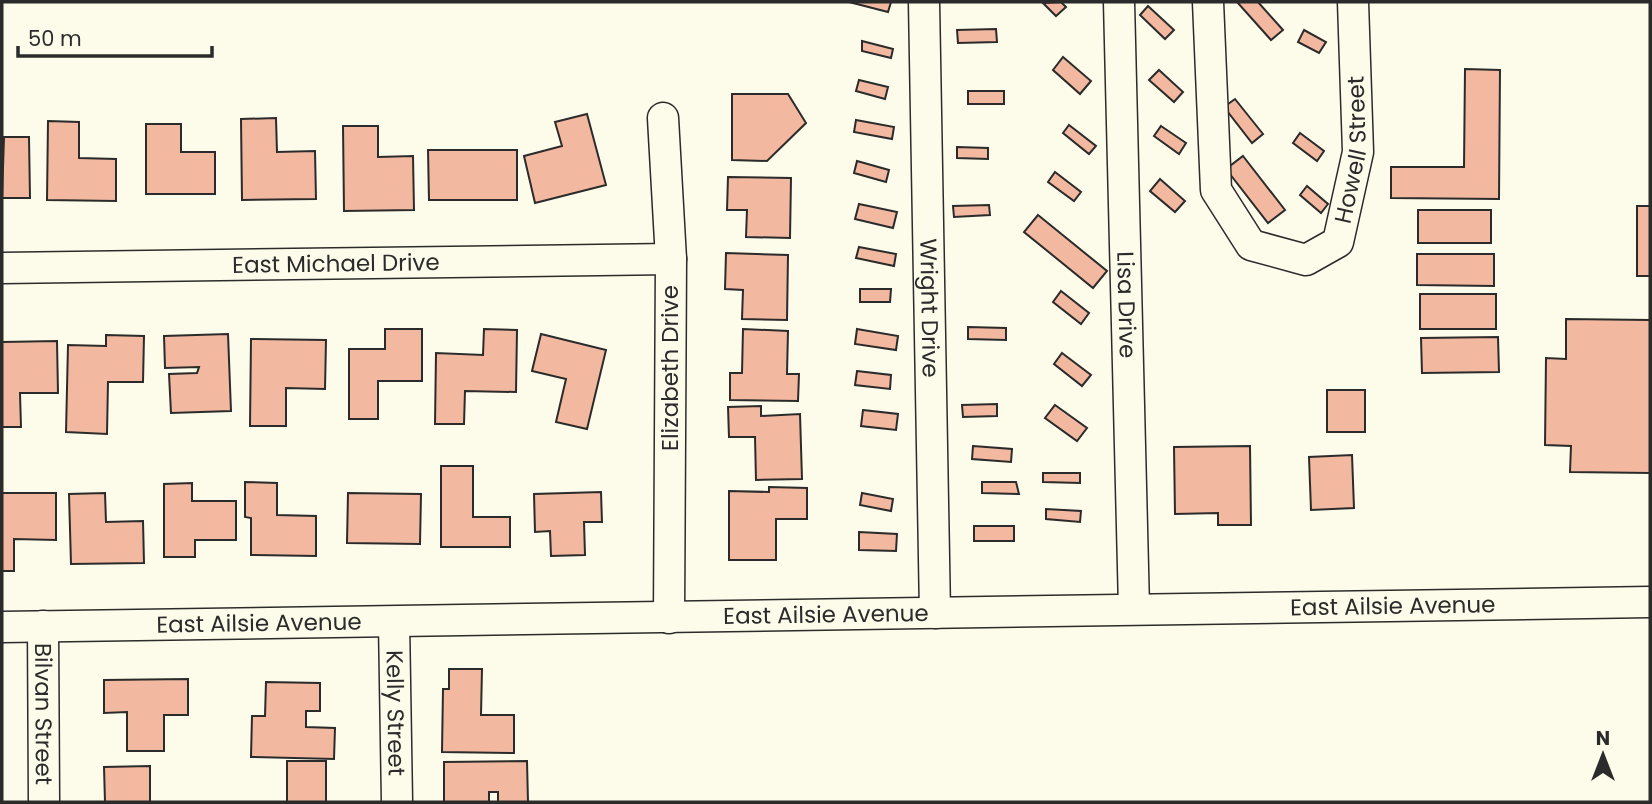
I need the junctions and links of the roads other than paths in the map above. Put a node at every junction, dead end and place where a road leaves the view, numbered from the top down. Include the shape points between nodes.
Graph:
1 (924, 2) edge
2 (1119, 2) edge
3 (1208, 2) edge
4 (1353, 2) edge
5 (663, 118) dead end
6 (671, 259) junction
7 (2, 268) edge
8 (1650, 602) edge
9 (1134, 608) junction
10 (936, 613) junction
11 (669, 618) junction
12 (394, 622) junction
13 (43, 626) junction
14 (2, 627) edge
15 (44, 802) edge
16 (397, 802) edge

1 - 10 street, Wright Drive
2 - 9 street, Lisa Drive
3 - 4 street, Howell Street via 1216,190 1251,245 1306,260 1338,242 1358,152
5 - 6 street, Elizabeth Drive
6 - 7 street, East Michael Drive
6 - 11 street, Elizabeth Drive
8 - 9 street, East Ailsie Avenue
9 - 10 street, East Ailsie Avenue
10 - 11 street, East Ailsie Avenue
11 - 12 street, East Ailsie Avenue
12 - 13 street, East Ailsie Avenue
12 - 16 street, Kelly Street
13 - 14 street, East Ailsie Avenue
13 - 15 street, Bilvan Street

